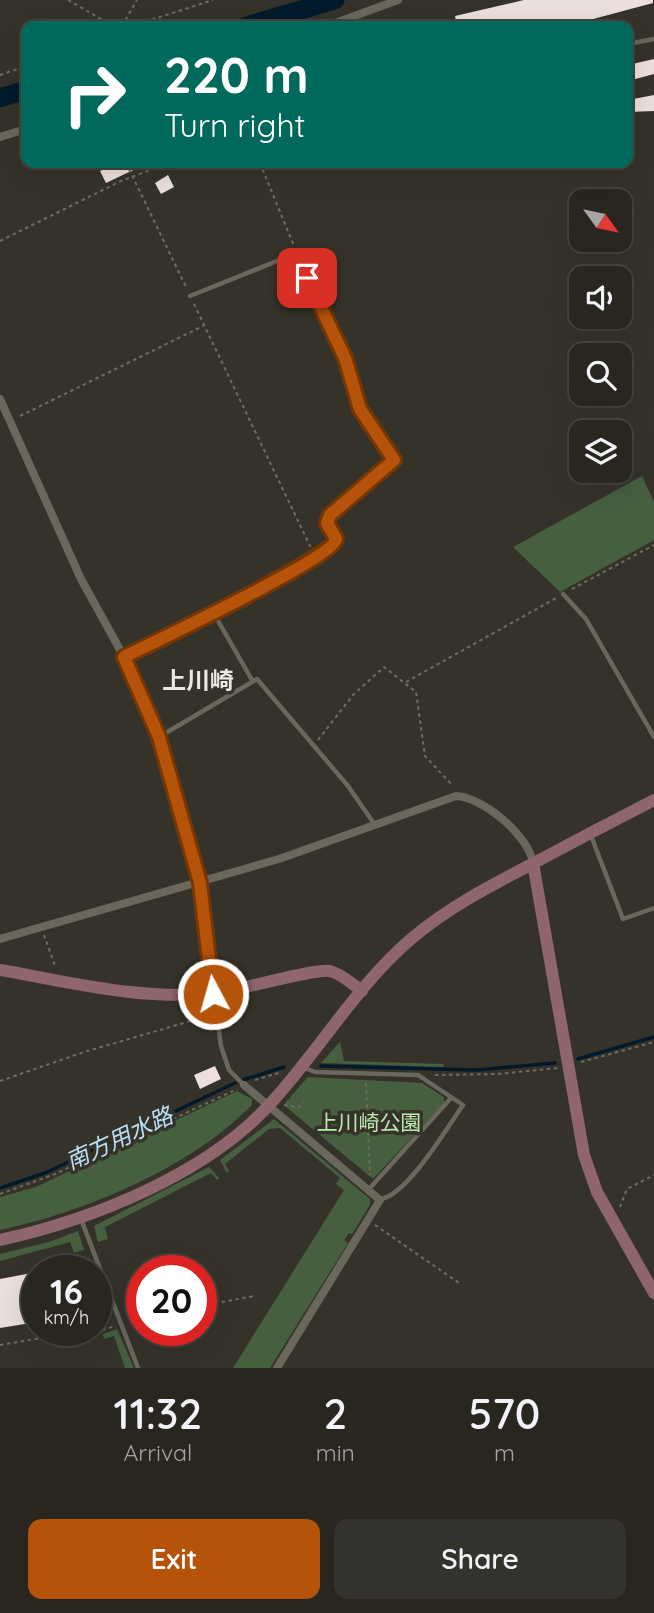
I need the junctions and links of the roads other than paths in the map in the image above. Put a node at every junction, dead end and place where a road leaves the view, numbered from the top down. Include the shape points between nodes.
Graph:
1 (397, 0) edge
2 (340, 21) edge
3 (654, 39) edge
4 (633, 43) edge
5 (21, 131) edge
6 (0, 137) edge
7 (190, 296) road end
8 (0, 399) edge
9 (315, 558) joint
10 (563, 594) road end
11 (213, 612) junction
12 (124, 657) junction
13 (252, 680) junction
14 (159, 737) junction
15 (654, 737) edge
16 (654, 800) edge
17 (376, 826) junction
18 (590, 832) junction
19 (533, 863) junction
20 (200, 883) junction
21 (654, 908) edge
22 (0, 939) edge
23 (0, 970) edge
24 (362, 991) junction
25 (213, 994) junction
26 (303, 1066) junction
27 (244, 1085) joint
28 (451, 1098) junction
29 (269, 1106) junction
30 (369, 1184) junction
31 (380, 1200) junction
32 (81, 1219) junction
33 (0, 1241) edge
34 (654, 1293) edge
35 (138, 1368) edge
36 (277, 1368) edge

1 - 2 street
3 - 4 lane
5 - 6 street
7 - 9 lane via 297,253 345,358 360,409 394,460 330,515 327,523 336,544
8 - 12 street via 81,579
9 - 11 street
10 - 15 lane via 586,619
11 - 12 street
11 - 13 lane
12 - 14 street
13 - 14 lane
13 - 17 lane via 260,681
14 - 20 street
16 - 18 street
17 - 19 street via 459,796 515,830 527,843
17 - 20 street
18 - 19 street
18 - 21 lane via 623,919
19 - 24 street via 433,920
19 - 34 street via 584,1155 597,1192
20 - 22 street
20 - 25 lane
23 - 25 street via 139,993
24 - 25 street via 325,970
24 - 26 street
25 - 27 lane via 227,1066
26 - 28 lane via 315,1072 424,1077
26 - 29 street
27 - 29 street
28 - 30 lane
28 - 31 lane via 463,1105 429,1154 391,1197
29 - 30 street
29 - 32 street via 194,1164
30 - 31 street
31 - 36 street
32 - 33 street
32 - 35 lane

